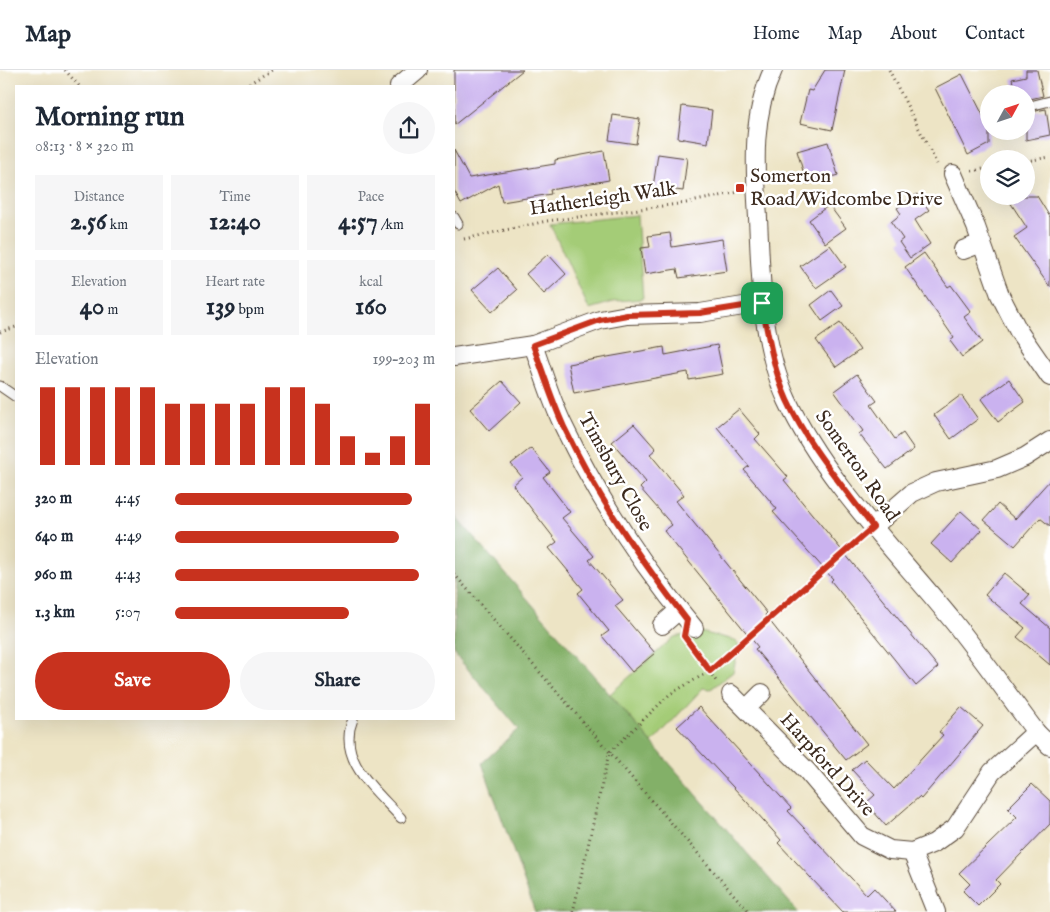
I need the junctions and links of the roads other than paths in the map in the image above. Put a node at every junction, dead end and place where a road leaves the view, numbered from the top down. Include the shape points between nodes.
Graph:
1 (418, 70) edge
2 (772, 70) edge
3 (400, 85) edge
4 (1050, 101) edge
5 (1035, 105) edge
6 (953, 174) road end
7 (982, 243) junction
8 (963, 250) dead end
9 (762, 303) junction
10 (533, 345) junction
11 (455, 357) edge
12 (1050, 377) edge
13 (0, 386) edge
14 (15, 396) edge
15 (1050, 441) edge
16 (873, 527) junction
17 (662, 625) dead end
18 (762, 693) dead end
19 (731, 694) road end
20 (747, 708) junction
21 (353, 720) edge
22 (1036, 732) junction
23 (1050, 746) edge
24 (401, 818) dead end
25 (912, 852) junction
26 (936, 912) edge

1 - 3 street
2 - 9 street, Somerton Road via 755,128
4 - 5 lane
6 - 7 street
7 - 8 street
7 - 12 street via 1000,296 1019,332
9 - 10 street via 700,313 627,315 600,320
9 - 16 street, Somerton Road via 772,354 787,399 810,442
10 - 11 street
10 - 17 street, Timsbury Close via 563,425 587,472 622,533 687,619
13 - 14 lane
15 - 16 street via 997,469 936,482 912,493
16 - 22 street, Somerton Road via 952,621
18 - 20 street
19 - 20 street, Harpford Drive
20 - 25 street, Harpford Drive via 807,771 862,836 890,850
21 - 24 lane via 348,731 349,749 356,768
22 - 23 street, Somerton Road
22 - 25 street via 992,772 954,828 934,843
25 - 26 street

